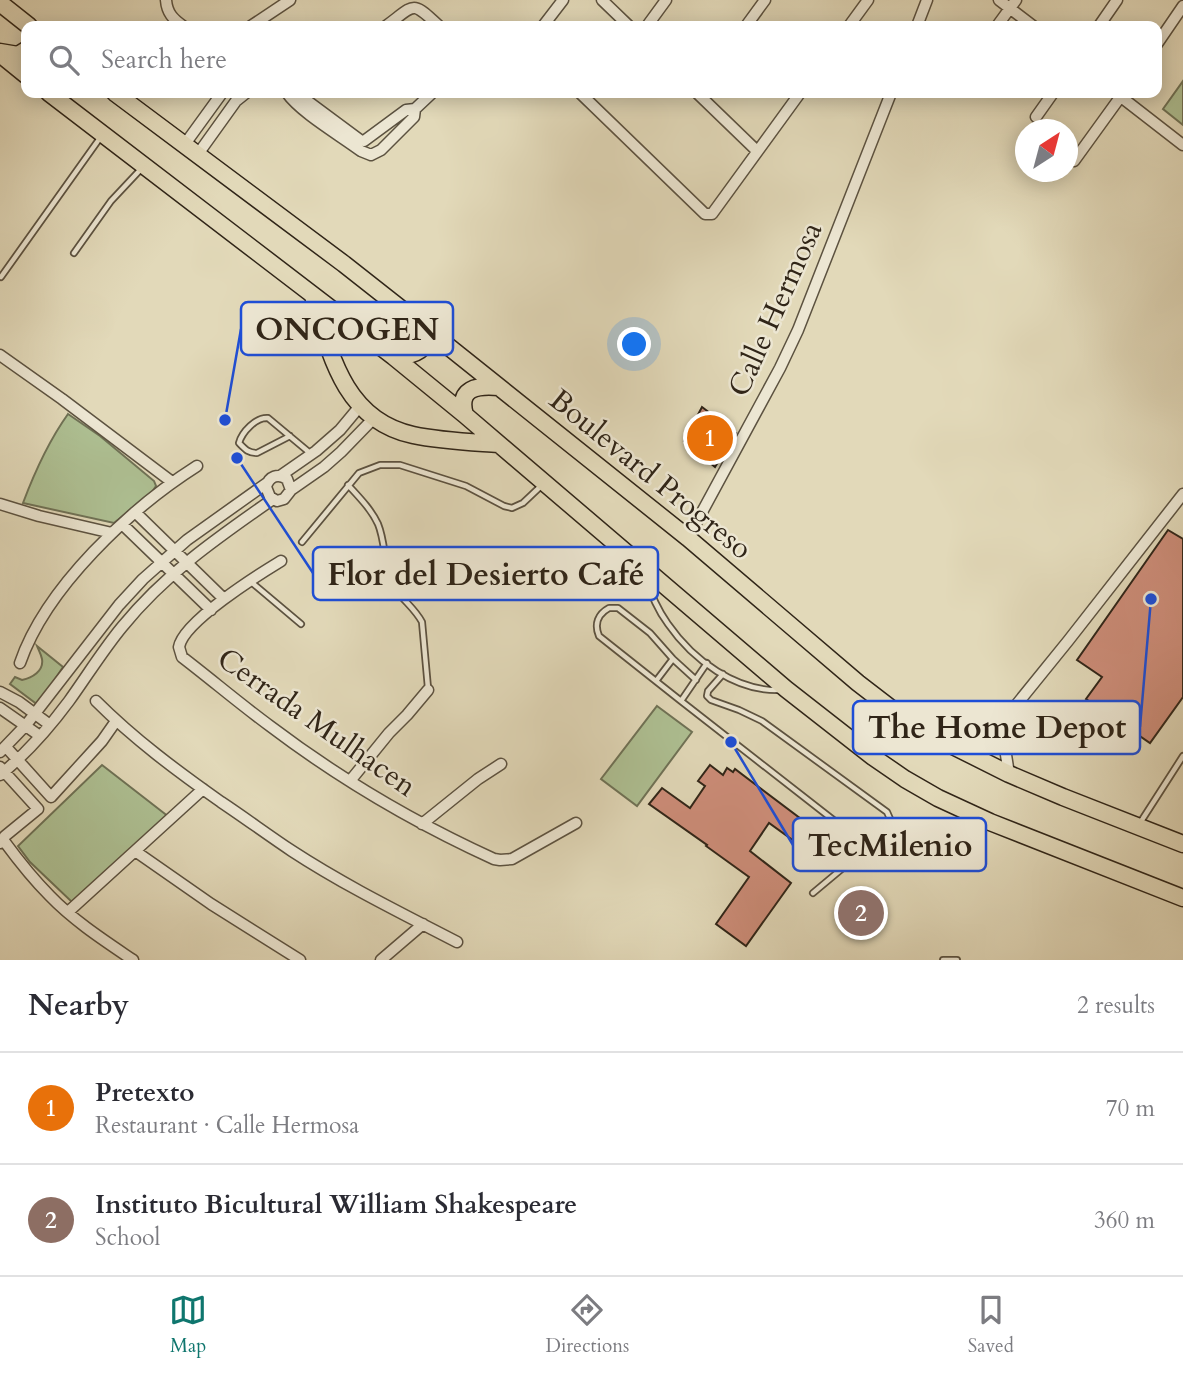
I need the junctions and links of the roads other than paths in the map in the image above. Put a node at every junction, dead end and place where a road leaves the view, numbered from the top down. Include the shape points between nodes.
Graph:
1 (166, 0) edge
2 (290, 0) edge
3 (563, 0) edge
4 (602, 0) edge
5 (666, 0) edge
6 (765, 0) edge
7 (869, 0) edge
8 (927, 0) edge
9 (999, 0) edge
10 (1117, 0) edge
11 (0, 3) edge
12 (1013, 4) edge
13 (1183, 6) edge
14 (22, 21) edge
15 (175, 21) edge
16 (258, 21) edge
17 (393, 21) edge
18 (433, 21) edge
19 (547, 21) edge
20 (624, 21) edge
21 (651, 21) edge
22 (750, 21) edge
23 (853, 21) edge
24 (919, 21) edge
25 (1001, 21) edge
26 (1028, 21) edge
27 (1102, 21) edge
28 (1162, 37) edge
29 (0, 53) edge
30 (21, 53) edge
31 (21, 71) edge
32 (56, 98) edge
33 (122, 98) edge
34 (220, 98) edge
35 (231, 98) edge
36 (240, 98) edge
37 (299, 98) edge
38 (300, 98) edge
39 (427, 98) edge
40 (585, 98) edge
41 (702, 98) edge
42 (796, 98) edge
43 (889, 98) edge
44 (1049, 98) edge
45 (1117, 98) edge
46 (1123, 98) edge
47 (236, 101) junction
48 (415, 109) junction
49 (1036, 117) dead end
50 (103, 135) junction
51 (365, 141) junction
52 (1183, 145) edge
53 (191, 149) junction
54 (757, 151) junction
55 (370, 155) junction
56 (1078, 155) edge
57 (144, 166) junction
58 (74, 253) dead end
59 (1, 277) edge
60 (313, 296) junction
61 (424, 327) junction
62 (0, 355) edge
63 (394, 357) junction
64 (499, 387) junction
65 (360, 406) junction
66 (465, 415) junction
67 (374, 418) junction
68 (290, 436) junction
69 (498, 444) junction
70 (312, 455) junction
71 (197, 466) dead end
72 (280, 476) junction
73 (172, 482) junction
74 (267, 483) junction
75 (544, 483) junction
76 (348, 485) junction
77 (291, 490) junction
78 (1183, 494) edge
79 (273, 499) junction
80 (0, 504) edge
81 (135, 512) junction
82 (122, 524) junction
83 (112, 533) junction
84 (688, 538) junction
85 (302, 542) dead end
86 (174, 551) junction
87 (281, 561) dead end
88 (162, 562) junction
89 (186, 562) junction
90 (642, 568) junction
91 (173, 573) junction
92 (249, 581) junction
93 (224, 599) junction
94 (211, 610) junction
95 (301, 624) dead end
96 (673, 659) junction
97 (20, 663) dead end
98 (707, 663) junction
99 (723, 674) junction
100 (696, 680) junction
101 (656, 681) junction
102 (786, 689) junction
103 (428, 690) joint
104 (0, 691) edge
105 (96, 701) dead end
106 (681, 701) junction
107 (0, 708) edge
108 (34, 714) junction
109 (1004, 720) junction
110 (116, 721) junction
111 (26, 725) junction
112 (50, 725) junction
113 (40, 736) junction
114 (945, 742) junction
115 (3, 750) edge
116 (1183, 756) edge
117 (17, 761) junction
118 (501, 764) dead end
119 (1, 771) edge
120 (1009, 774) junction
121 (350, 781) junction
122 (203, 789) junction
123 (576, 823) dead end
124 (422, 824) junction
125 (1138, 827) junction
126 (2, 842) edge
127 (1183, 844) edge
128 (868, 847) junction
129 (135, 851) junction
130 (813, 893) dead end
131 (1183, 898) edge
132 (68, 912) junction
133 (423, 924) junction
134 (457, 942) dead end
135 (133, 960) edge
136 (300, 960) edge
137 (381, 960) edge
138 (943, 960) edge
139 (957, 960) edge

1 - 15 street
2 - 16 street
3 - 19 street
4 - 20 street
5 - 21 street
6 - 22 street
7 - 23 street
8 - 24 street
9 - 12 street
10 - 27 street
11 - 14 main road
12 - 25 street
12 - 26 street
13 - 28 street
17 - 18 street via 415,6
29 - 30 main road
29 - 31 main road
32 - 50 main road
33 - 53 main road, Boulevard Progreso
34 - 53 street
35 - 47 street
36 - 47 street
37 - 55 street
38 - 51 street
39 - 48 street
40 - 54 street via 705,214 712,214
41 - 54 street
42 - 54 street
43 - 84 street, Calle Hermosa via 794,340
44 - 49 street
45 - 56 street
46 - 52 street
47 - 53 street
48 - 51 street via 406,110
48 - 55 street via 414,117
50 - 57 main road
50 - 59 lane
51 - 55 street
53 - 61 main road, Boulevard Progreso
57 - 58 lane via 111,201
57 - 60 main road
60 - 63 main road
60 - 65 main road via 335,366
61 - 63 main road via 426,342 421,350
61 - 64 main road, Boulevard Progreso
62 - 73 street
63 - 66 main road
64 - 66 main road via 471,390 465,396
64 - 84 main road, Boulevard Progreso
65 - 67 main road
65 - 70 street
66 - 69 main road
67 - 69 main road via 412,435
67 - 77 street via 324,467
68 - 68 lane via 264,416 243,433 239,443 257,453
68 - 70 lane
69 - 75 main road
70 - 72 street
71 - 73 street
72 - 74 street
72 - 77 street
73 - 81 street
74 - 79 street via 266,491
74 - 86 street
75 - 76 lane via 512,508 466,486 400,465 380,465 359,473
75 - 90 main road
76 - 85 lane
76 - 103 lane via 378,525 397,592 422,622
77 - 79 street via 284,499
78 - 109 street
79 - 89 street
80 - 83 street
81 - 82 street
81 - 86 street
82 - 83 street
82 - 88 street
83 - 97 street via 42,615
84 - 114 main road, Boulevard Progreso via 858,683
86 - 88 street
86 - 89 street
87 - 92 street
88 - 91 street
88 - 108 street via 119,605
89 - 91 street
89 - 93 street
90 - 98 lane via 668,624
90 - 102 main road
91 - 94 street
91 - 112 street via 121,629
92 - 93 street
92 - 95 lane
93 - 94 street
94 - 121 street, Cerrada Mulhacen via 183,637 179,648 183,657 270,726
96 - 100 lane
96 - 101 lane
96 - 101 lane via 656,638 618,608 609,608 598,618 599,636
98 - 99 lane
98 - 100 lane
99 - 102 lane via 754,688
99 - 128 lane via 708,691 711,699 762,721 887,812 888,830
100 - 106 lane
101 - 106 lane
102 - 131 main road via 873,757 938,798
103 - 121 street
104 - 108 street
105 - 110 street
106 - 128 lane
107 - 111 street
108 - 111 street
108 - 112 street
109 - 114 street via 980,733
109 - 120 street
110 - 117 street via 51,797
110 - 122 street
111 - 113 street
111 - 115 street
112 - 113 street
113 - 117 street
114 - 120 main road, Boulevard Progreso
115 - 117 street
116 - 125 lane
117 - 119 street
118 - 124 street
119 - 126 street via 38,809
120 - 125 main road, Boulevard Progreso
121 - 124 street, Cerrada Mulhacen
122 - 129 street
122 - 133 street via 293,852
123 - 124 street, Cerrada Mulhacen via 512,859 500,860
125 - 127 main road, Boulevard Progreso
126 - 132 street
128 - 130 lane
129 - 132 street
129 - 136 street
132 - 135 street
133 - 134 street
133 - 137 street
138 - 139 lane

